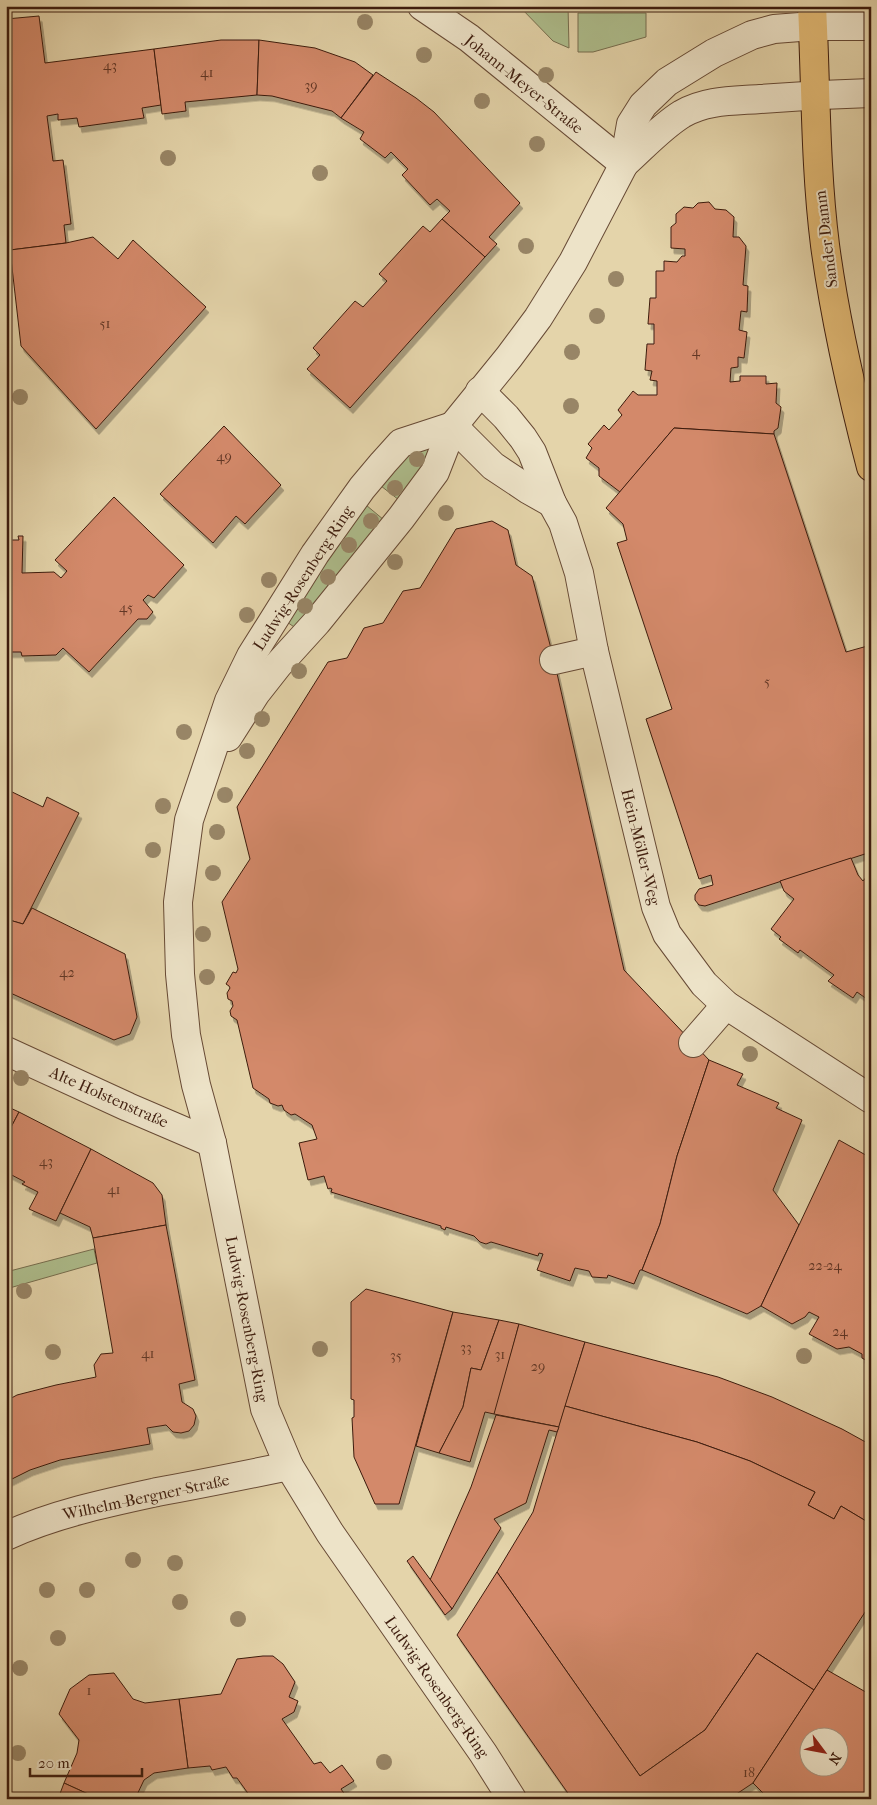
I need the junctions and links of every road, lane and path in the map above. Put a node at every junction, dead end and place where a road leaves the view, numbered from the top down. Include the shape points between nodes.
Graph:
1 (422, 6) edge
2 (813, 16) edge
3 (871, 26) edge
4 (815, 94) junction
5 (871, 94) edge
6 (624, 164) junction
7 (480, 391) junction
8 (452, 426) junction
9 (871, 467) edge
10 (552, 503) junction
11 (594, 651) junction
12 (554, 660) dead end
13 (204, 774) junction
14 (726, 1005) junction
15 (693, 1043) dead end
16 (6, 1050) edge
17 (871, 1099) edge
18 (212, 1143) junction
19 (289, 1466) junction
20 (6, 1536) edge
21 (512, 1799) edge

1 - 6 street, Johann-Meyer-Straße via 469,38
2 - 3 street, Ludwig-Rosenberg-Ring
2 - 4 main road, Sander Damm
2 - 6 street, Ludwig-Rosenberg-Ring via 752,36 714,53 667,82 631,124
4 - 5 street, Ludwig-Rosenberg-Ring
4 - 6 street, Ludwig-Rosenberg-Ring via 700,106 668,124
4 - 9 main road, Sander Damm via 817,157 827,261 852,397
6 - 7 street, Ludwig-Rosenberg-Ring via 573,262 538,318
7 - 8 street, Ludwig-Rosenberg-Ring
7 - 10 street, Hein-Möller-Weg via 523,438 541,472
8 - 10 street via 494,466
8 - 13 street, Ludwig-Rosenberg-Ring via 436,472 329,608 256,693
8 - 13 street, Ludwig-Rosenberg-Ring via 401,443 362,488 315,554 251,656 228,702
10 - 11 street, Hein-Möller-Weg via 564,523 579,573
11 - 12 street
11 - 14 street, Hein-Möller-Weg via 656,907 667,934 704,984
13 - 18 street, Ludwig-Rosenberg-Ring via 189,820 178,902 186,1035
14 - 15 street
14 - 17 street, Hein-Möller-Weg
16 - 18 street, Alte Holstenstraße
18 - 19 street, Ludwig-Rosenberg-Ring via 265,1409
19 - 20 street, Wilhelm-Bergner-Straße via 64,1514
19 - 21 street, Ludwig-Rosenberg-Ring via 330,1533

